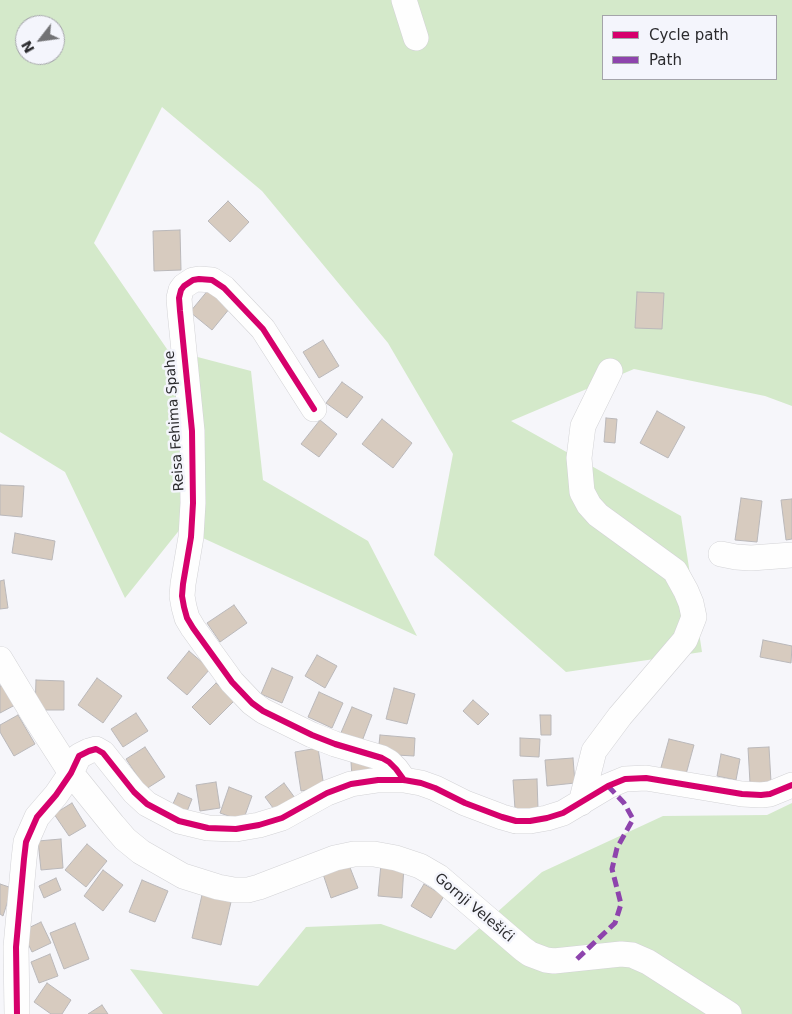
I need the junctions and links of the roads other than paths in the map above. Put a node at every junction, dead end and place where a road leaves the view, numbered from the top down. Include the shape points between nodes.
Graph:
1 (404, 0) edge
2 (416, 38) dead end
3 (610, 371) dead end
4 (314, 409) dead end
5 (721, 554) dead end
6 (792, 555) edge
7 (0, 659) edge
8 (71, 773) junction
9 (404, 780) junction
10 (792, 785) edge
11 (581, 803) junction
12 (17, 1014) edge
13 (728, 1014) edge

1 - 2 street
3 - 11 street via 582,426 579,458 582,492 598,515 675,571 692,604 694,618 685,640 594,751
4 - 9 street, Reisa Fehima Spahe via 263,329 224,288 212,280 199,278 184,286 179,298 192,431 193,503 182,590 187,618 232,682 262,711 312,735 382,758
5 - 6 street via 751,558
7 - 8 street, Gornji Velešići
8 - 9 street via 79,756 96,749 147,804 180,821 208,828 236,829 282,818 327,793 351,784
8 - 12 street via 37,817 26,842 16,947
8 - 13 street, Gornji Velešići via 125,838 141,852 183,876 234,890 248,890 335,858 354,854 396,858 439,877 523,949 538,958 554,961 632,955
9 - 11 street via 435,788 465,803 516,821 547,818
10 - 11 street via 761,795 634,778 608,786

